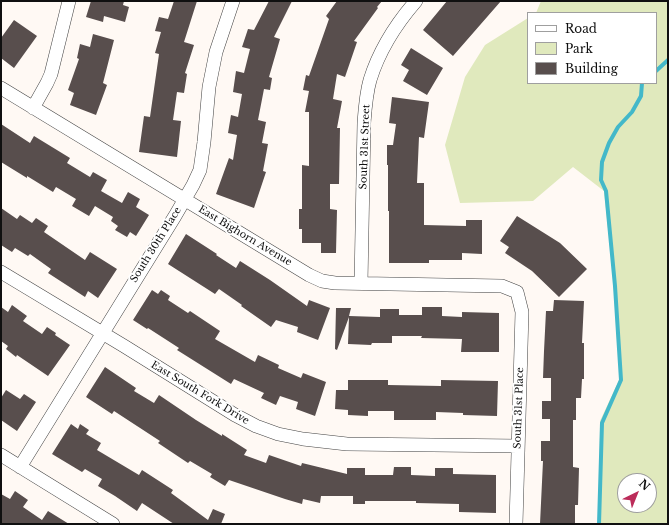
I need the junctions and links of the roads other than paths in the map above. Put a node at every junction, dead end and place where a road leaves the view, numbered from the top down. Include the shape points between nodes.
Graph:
1 (69, 1) edge
2 (234, 1) edge
3 (416, 1) edge
4 (1, 88) edge
5 (33, 108) junction
6 (184, 199) junction
7 (1, 272) edge
8 (362, 283) junction
9 (517, 292) joint
10 (102, 333) junction
11 (518, 446) junction
12 (1, 455) edge
13 (20, 467) junction
14 (107, 522) edge
15 (516, 524) edge

1 - 5 street via 47,83
2 - 6 street, South 30th Place via 216,52 209,87 200,170
3 - 8 street, South 31st Street via 399,21 378,57 366,98
4 - 5 street, East Bighorn Avenue
5 - 6 street, East Bighorn Avenue
6 - 8 street, East Bighorn Avenue via 309,275 335,283
6 - 10 street, South 30th Place
7 - 10 street, East South Fork Drive
8 - 9 street, East Bighorn Avenue via 502,286
9 - 11 street, South 31st Place via 522,312
10 - 11 street, East South Fork Drive via 235,415 278,434 347,444
10 - 13 street, South 30th Place
11 - 15 street, South 31st Place
12 - 13 street
13 - 14 street

